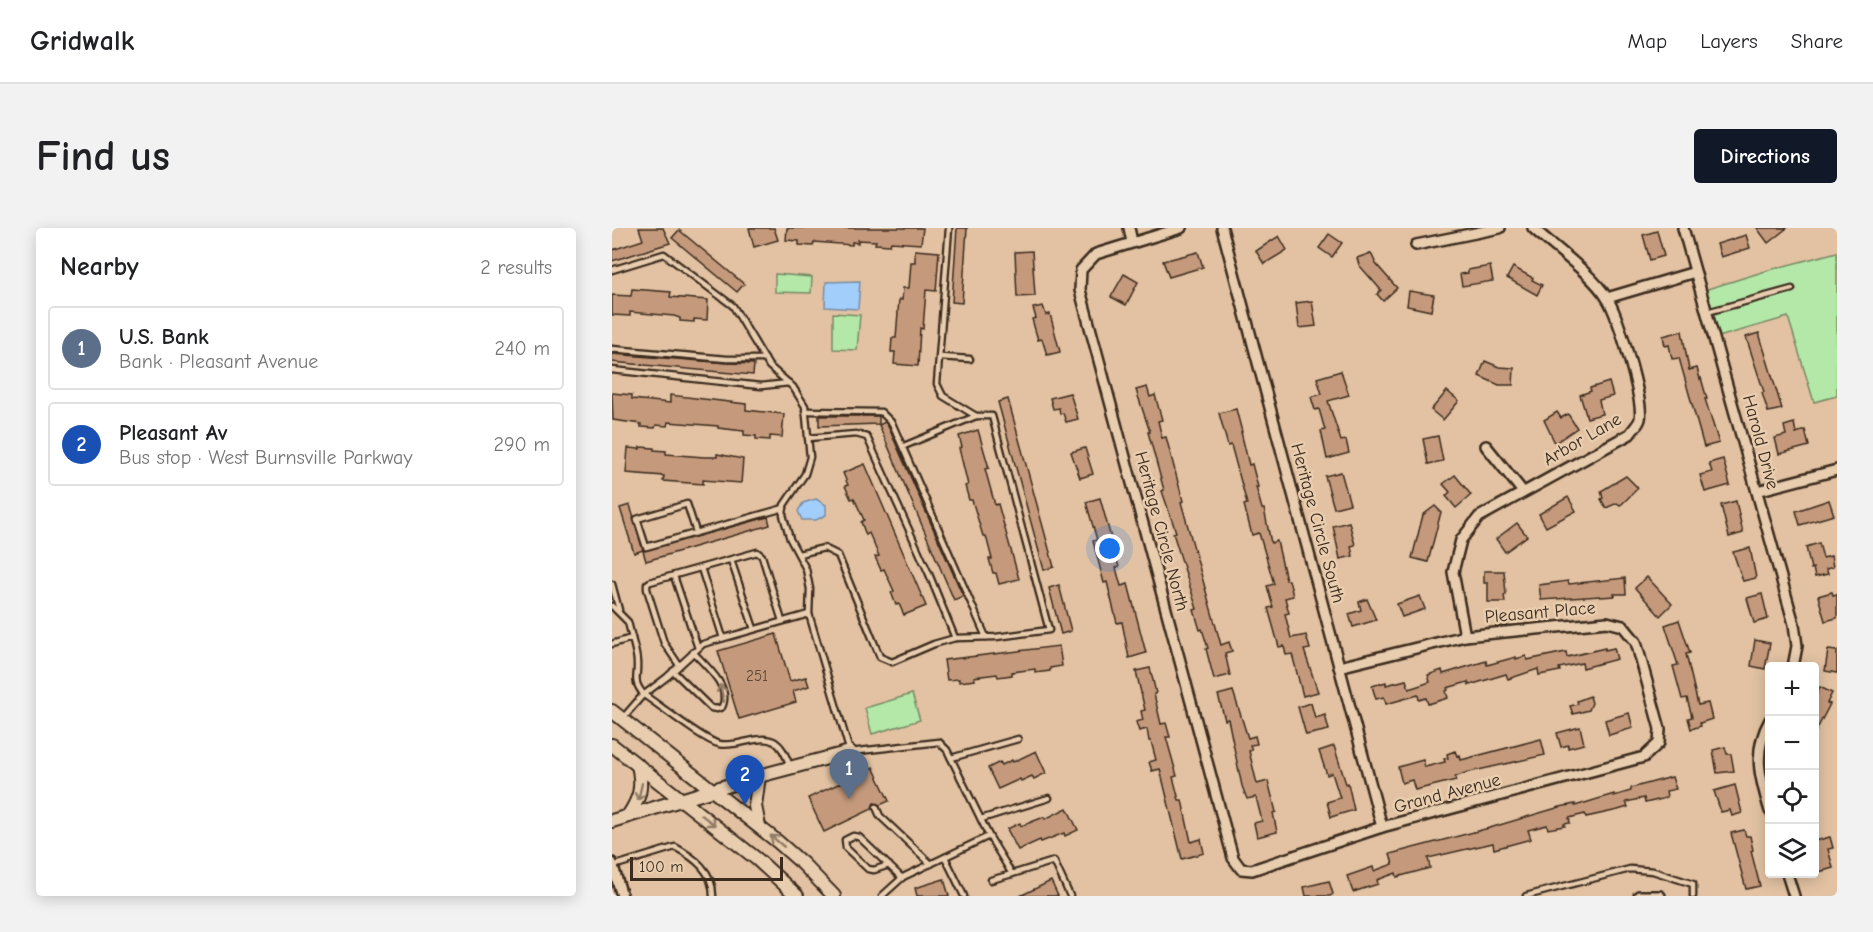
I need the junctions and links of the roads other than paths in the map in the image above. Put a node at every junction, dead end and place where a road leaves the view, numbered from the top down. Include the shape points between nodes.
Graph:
1 (949, 228) edge
2 (1129, 228) edge
3 (1181, 228) edge
4 (1222, 228) edge
5 (1500, 228) edge
6 (1533, 228) edge
7 (1683, 228) edge
8 (1132, 242) junction
9 (1416, 245) dead end
10 (612, 270) edge
11 (1695, 272) junction
12 (1792, 289) dead end
13 (1607, 298) junction
14 (1707, 312) junction
15 (612, 349) edge
16 (940, 357) junction
17 (765, 359) junction
18 (970, 359) dead end
19 (612, 370) edge
20 (789, 384) junction
21 (805, 411) junction
22 (976, 416) junction
23 (808, 438) junction
24 (904, 446) junction
25 (1486, 446) dead end
26 (1837, 470) edge
27 (1757, 491) junction
28 (1523, 492) junction
29 (784, 507) junction
30 (696, 532) junction
31 (799, 554) junction
32 (731, 560) junction
33 (702, 568) junction
34 (674, 576) junction
35 (612, 584) edge
36 (612, 606) edge
37 (619, 611) junction
38 (809, 614) junction
39 (782, 621) junction
40 (754, 629) junction
41 (1465, 636) junction
42 (986, 637) junction
43 (632, 638) junction
44 (723, 638) junction
45 (955, 638) junction
46 (612, 644) edge
47 (698, 648) junction
48 (693, 652) junction
49 (1794, 662) edge
50 (679, 665) junction
51 (1339, 667) junction
52 (673, 671) junction
53 (644, 695) junction
54 (617, 715) edge
55 (1765, 729) edge
56 (1018, 739) dead end
57 (1659, 742) joint
58 (612, 745) edge
59 (850, 752) junction
60 (951, 758) junction
61 (638, 765) junction
62 (791, 768) junction
63 (859, 774) dead end
64 (759, 776) junction
65 (714, 790) junction
66 (1765, 793) edge
67 (1049, 798) dead end
68 (683, 800) junction
69 (876, 807) dead end
70 (628, 816) junction
71 (981, 819) junction
72 (612, 820) edge
73 (759, 826) junction
74 (1382, 827) junction
75 (989, 836) junction
76 (945, 857) junction
77 (613, 864) edge
78 (931, 864) junction
79 (889, 865) junction
80 (1241, 869) joint
81 (1012, 874) junction
82 (902, 878) junction
83 (1789, 878) edge
84 (991, 880) dead end
85 (616, 887) edge
86 (884, 895) edge
87 (622, 896) edge
88 (713, 896) edge
89 (797, 896) edge
90 (834, 896) edge
91 (964, 896) edge
92 (1070, 896) edge
93 (1526, 896) edge
94 (1639, 896) edge
95 (1660, 896) edge
96 (1693, 896) edge
97 (1794, 896) edge

1 - 16 lane
2 - 8 street
3 - 8 street
4 - 51 street, Heritage Circle South
5 - 9 street
6 - 13 street, Arbor Lane
7 - 11 street, Harold Drive
8 - 80 street, Heritage Circle North via 1096,254 1081,270 1080,290 1233,858
10 - 17 lane via 664,254 733,306
11 - 13 street
11 - 14 street, Harold Drive
12 - 14 lane
13 - 28 street, Arbor Lane via 1641,405 1640,421 1630,434
14 - 27 street, Harold Drive
15 - 17 lane
16 - 18 lane
16 - 22 lane via 938,384 943,396
17 - 20 lane
19 - 20 lane via 761,386
20 - 21 lane
21 - 23 lane
21 - 24 lane via 881,412
22 - 24 lane
22 - 42 lane via 992,416 1049,630
23 - 29 lane via 810,457 805,474
23 - 45 lane via 856,434 867,437
24 - 42 lane
25 - 28 street
26 - 27 street
27 - 49 street, Harold Drive via 1794,624 1797,646
28 - 41 street, Arbor Lane via 1479,517 1461,540 1453,572
29 - 30 lane
29 - 31 lane via 790,539
30 - 30 lane via 646,547 638,519 687,504
31 - 38 lane via 810,588
31 - 45 lane via 824,548 838,555 880,657 892,662
32 - 33 lane
32 - 39 lane via 760,553
32 - 40 lane
33 - 34 lane
33 - 44 lane
34 - 47 lane
34 - 50 lane via 646,586 664,644
35 - 37 lane
36 - 37 lane
37 - 43 lane via 628,622
38 - 39 lane
38 - 59 lane
39 - 40 lane
40 - 44 lane
41 - 51 street, Pleasant Place
41 - 57 street, Pleasant Place via 1607,622 1623,626 1636,642 1660,729
42 - 45 lane
43 - 46 lane
43 - 53 lane via 638,664 635,678
44 - 47 lane
47 - 48 lane
48 - 50 lane
52 -> 48 lane via 711,708 722,707 724,697 718,680
50 - 52 lane
51 - 74 street, Heritage Circle South
52 - 53 lane
53 - 54 lane
53 - 62 lane via 716,744 766,739 775,742
54 - 65 street
55 - 66 street via 1759,772
56 - 60 lane
57 - 74 street, Grand Avenue via 1644,757
58 - 61 street
59 - 60 lane via 939,742
59 - 62 street
59 - 63 lane
60 - 71 lane
61 - 68 street
61 -> 70 street via 641,792
62 - 64 street
64 - 65 street
64 - 73 street via 755,806
65 - 68 street
65 - 73 street
67 - 71 lane
68 - 70 street
68 -> 89 street
69 - 78 lane via 880,816
70 - 72 street
71 - 75 lane
90 -> 73 street
74 - 80 street, Grand Avenue via 1252,870
75 - 76 lane
75 - 81 lane
76 - 78 lane
76 - 91 lane
77 - 85 street
77 - 88 lane via 675,847 708,873
78 - 82 lane
79 - 79 lane via 860,837 845,840 846,848 868,869
79 - 82 lane
81 - 84 lane
81 - 92 lane via 1054,861
82 - 86 lane
83 - 97 street
85 - 87 street
93 - 96 lane via 1630,869 1653,871 1693,884
94 - 95 street

